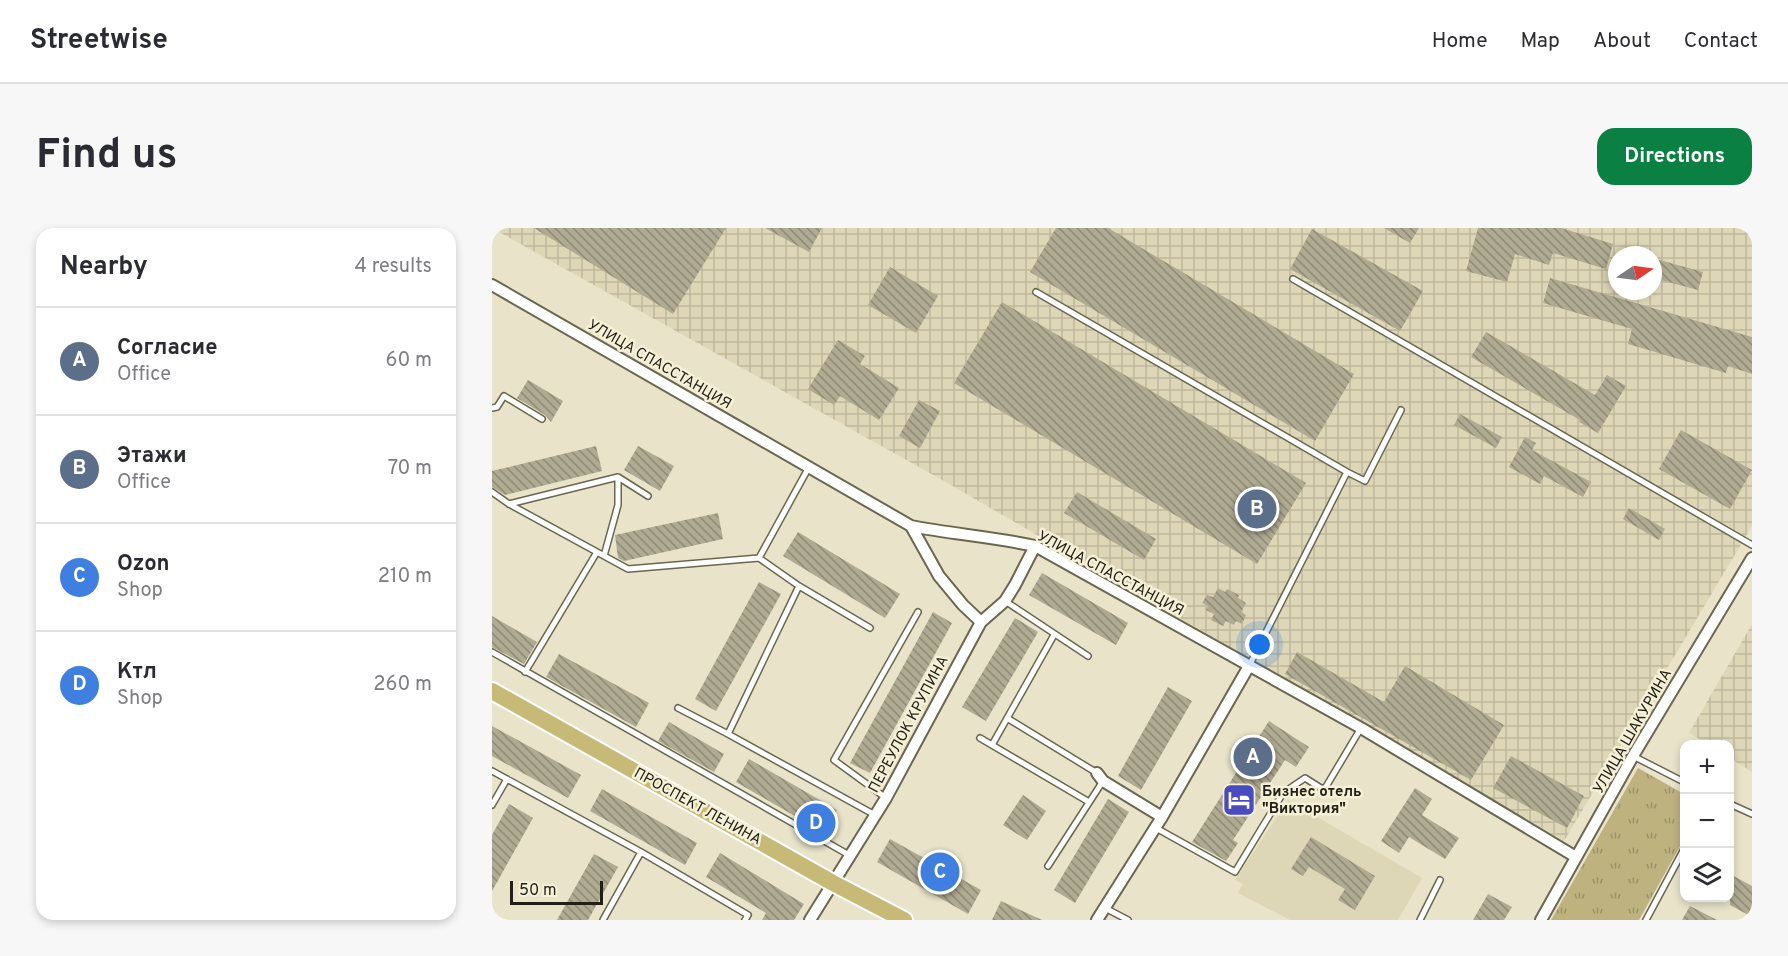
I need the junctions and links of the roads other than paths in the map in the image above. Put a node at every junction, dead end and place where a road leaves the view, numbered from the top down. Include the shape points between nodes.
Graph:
1 (1293, 279) dead end
2 (492, 285) edge
3 (1036, 292) dead end
4 (492, 408) edge
5 (1401, 410) dead end
6 (542, 419) dead end
7 (809, 466) junction
8 (1347, 472) junction
9 (618, 477) junction
10 (492, 492) edge
11 (648, 496) dead end
12 (509, 504) junction
13 (911, 526) junction
14 (1752, 545) edge
15 (1035, 546) junction
16 (597, 552) junction
17 (604, 556) junction
18 (759, 558) junction
19 (1752, 558) edge
20 (799, 586) junction
21 (1005, 601) junction
22 (918, 612) dead end
23 (981, 622) junction
24 (870, 628) dead end
25 (1054, 635) junction
26 (492, 652) edge
27 (1088, 657) dead end
28 (1249, 666) junction
29 (525, 672) junction
30 (492, 691) edge
31 (678, 708) dead end
32 (1006, 717) junction
33 (1361, 728) junction
34 (728, 734) junction
35 (980, 738) dead end
36 (992, 745) junction
37 (1633, 756) junction
38 (492, 771) edge
39 (1100, 777) junction
40 (507, 779) junction
41 (1680, 780) edge
42 (886, 798) junction
43 (1089, 802) junction
44 (492, 805) edge
45 (1734, 806) edge
46 (1752, 814) edge
47 (875, 815) junction
48 (1162, 816) junction
49 (1155, 827) junction
50 (641, 852) junction
51 (849, 855) junction
52 (1680, 856) edge
53 (1576, 857) junction
54 (1048, 866) dead end
55 (1440, 880) dead end
56 (833, 882) junction
57 (1104, 908) junction
58 (603, 920) edge
59 (745, 920) edge
60 (810, 920) edge
61 (904, 920) edge
62 (1097, 920) edge
63 (1128, 920) edge
64 (1420, 920) edge
65 (1541, 920) edge
66 (1646, 920) edge

1 - 14 lane
2 - 7 street, УЛИЦА СПАССТАНЦИЯ
3 - 8 lane
4 - 6 lane via 504,396
5 - 8 lane via 1365,482
7 - 13 street, УЛИЦА СПАССТАНЦИЯ
7 - 18 lane
8 - 28 lane
9 - 11 lane
9 - 12 lane
9 - 17 lane via 618,505
10 - 12 lane
12 - 16 lane
13 - 15 street, УЛИЦА СПАССТАНЦИЯ
13 - 23 street via 939,576
15 - 21 street, ПЕРЕУЛОК КРУПИНА
15 - 28 street, УЛИЦА СПАССТАНЦИЯ
16 - 17 lane
16 - 29 lane
17 - 18 lane via 628,569
18 - 20 lane
19 - 37 street, УЛИЦА ШАКУРИНА
20 - 24 lane
20 - 34 lane
21 - 23 street, ПЕРЕУЛОК КРУПИНА
21 - 25 lane
22 - 42 lane via 834,760
23 - 42 street, ПЕРЕУЛОК КРУПИНА
25 - 27 lane
25 - 32 lane
26 - 29 lane
28 - 33 street, УЛИЦА СПАССТАНЦИЯ
28 - 48 street
29 - 51 lane
30 - 56 main road, ПРОСПЕКТ ЛЕНИНА
31 - 34 lane
32 - 36 lane
32 - 39 lane
33 - 49 lane via 1324,790 1305,778 1283,793 1235,872
33 - 53 street, УЛИЦА СПАССТАНЦИЯ
34 - 47 lane
35 - 36 lane
36 - 43 lane
37 - 41 lane
37 - 53 street, УЛИЦА ШАКУРИНА
38 - 40 lane
39 - 43 lane
39 - 48 street
40 - 44 lane
40 - 50 lane
42 - 47 street, ПЕРЕУЛОК КРУПИНА
43 - 54 lane
45 - 46 lane
47 - 51 street, ПЕРЕУЛОК КРУПИНА
48 - 49 street
49 - 57 street
50 - 58 lane
50 - 59 lane via 748,915
51 - 56 street, ПЕРЕУЛОК КРУПИНА
52 - 66 lane
53 - 65 street, УЛИЦА ШАКУРИНА
55 - 64 lane
56 - 60 street, ПЕРЕУЛОК КРУПИНА
56 - 61 main road, ПРОСПЕКТ ЛЕНИНА
57 - 62 street
57 - 63 lane

